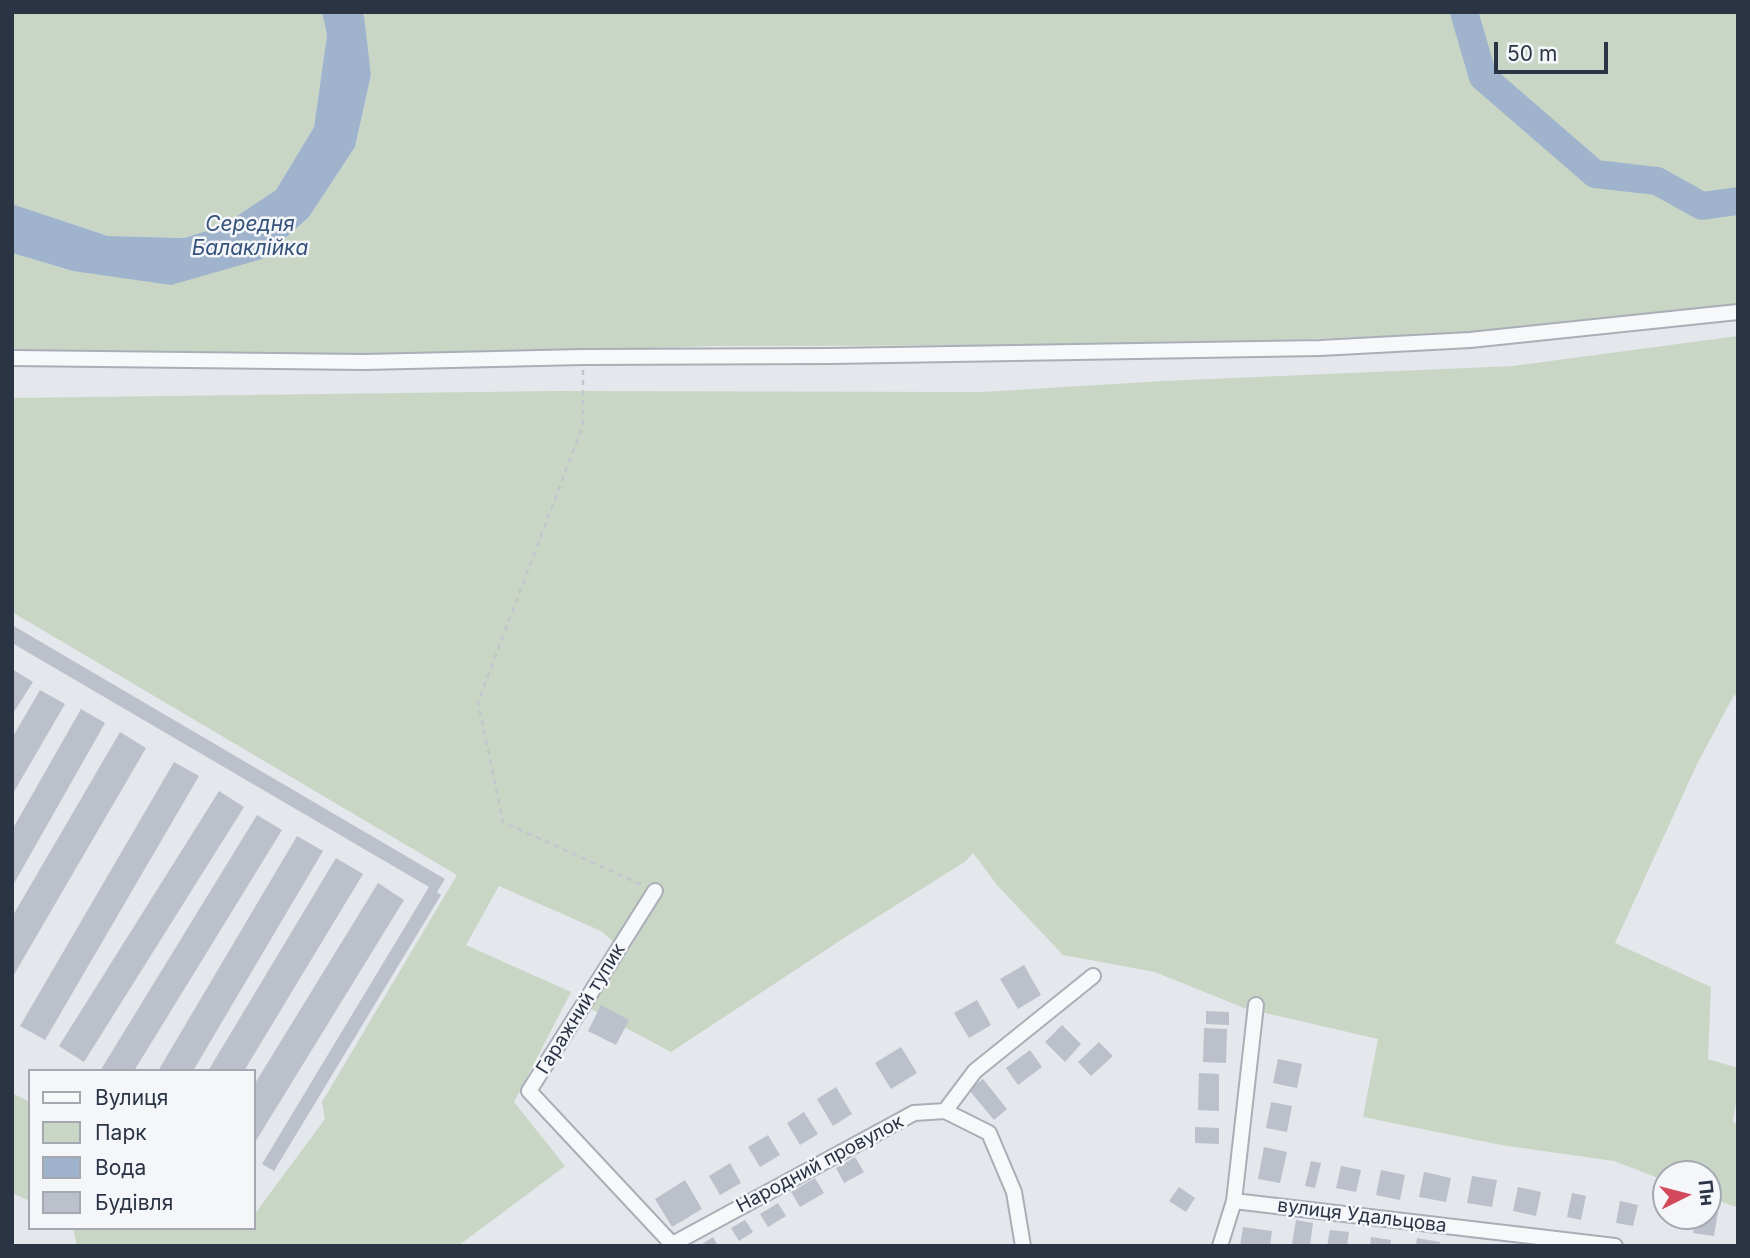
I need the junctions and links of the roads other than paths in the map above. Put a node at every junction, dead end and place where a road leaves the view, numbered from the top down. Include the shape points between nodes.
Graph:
1 (1738, 312) edge
2 (12, 358) edge
3 (655, 891) road end
4 (1093, 976) dead end
5 (1256, 1005) dead end
6 (945, 1111) junction
7 (1234, 1201) junction
8 (671, 1245) edge
9 (1023, 1246) edge
10 (1220, 1246) edge
11 (1615, 1246) edge

1 - 2 street via 1470,340 1320,348 364,362
3 - 8 street, Гаражний тупик via 529,1091
4 - 6 street via 975,1070
5 - 7 street
6 - 8 street, Народний провулок via 914,1113
6 - 9 street via 989,1133 1014,1192
7 - 10 street
7 - 11 street, вулиця Удальцова

